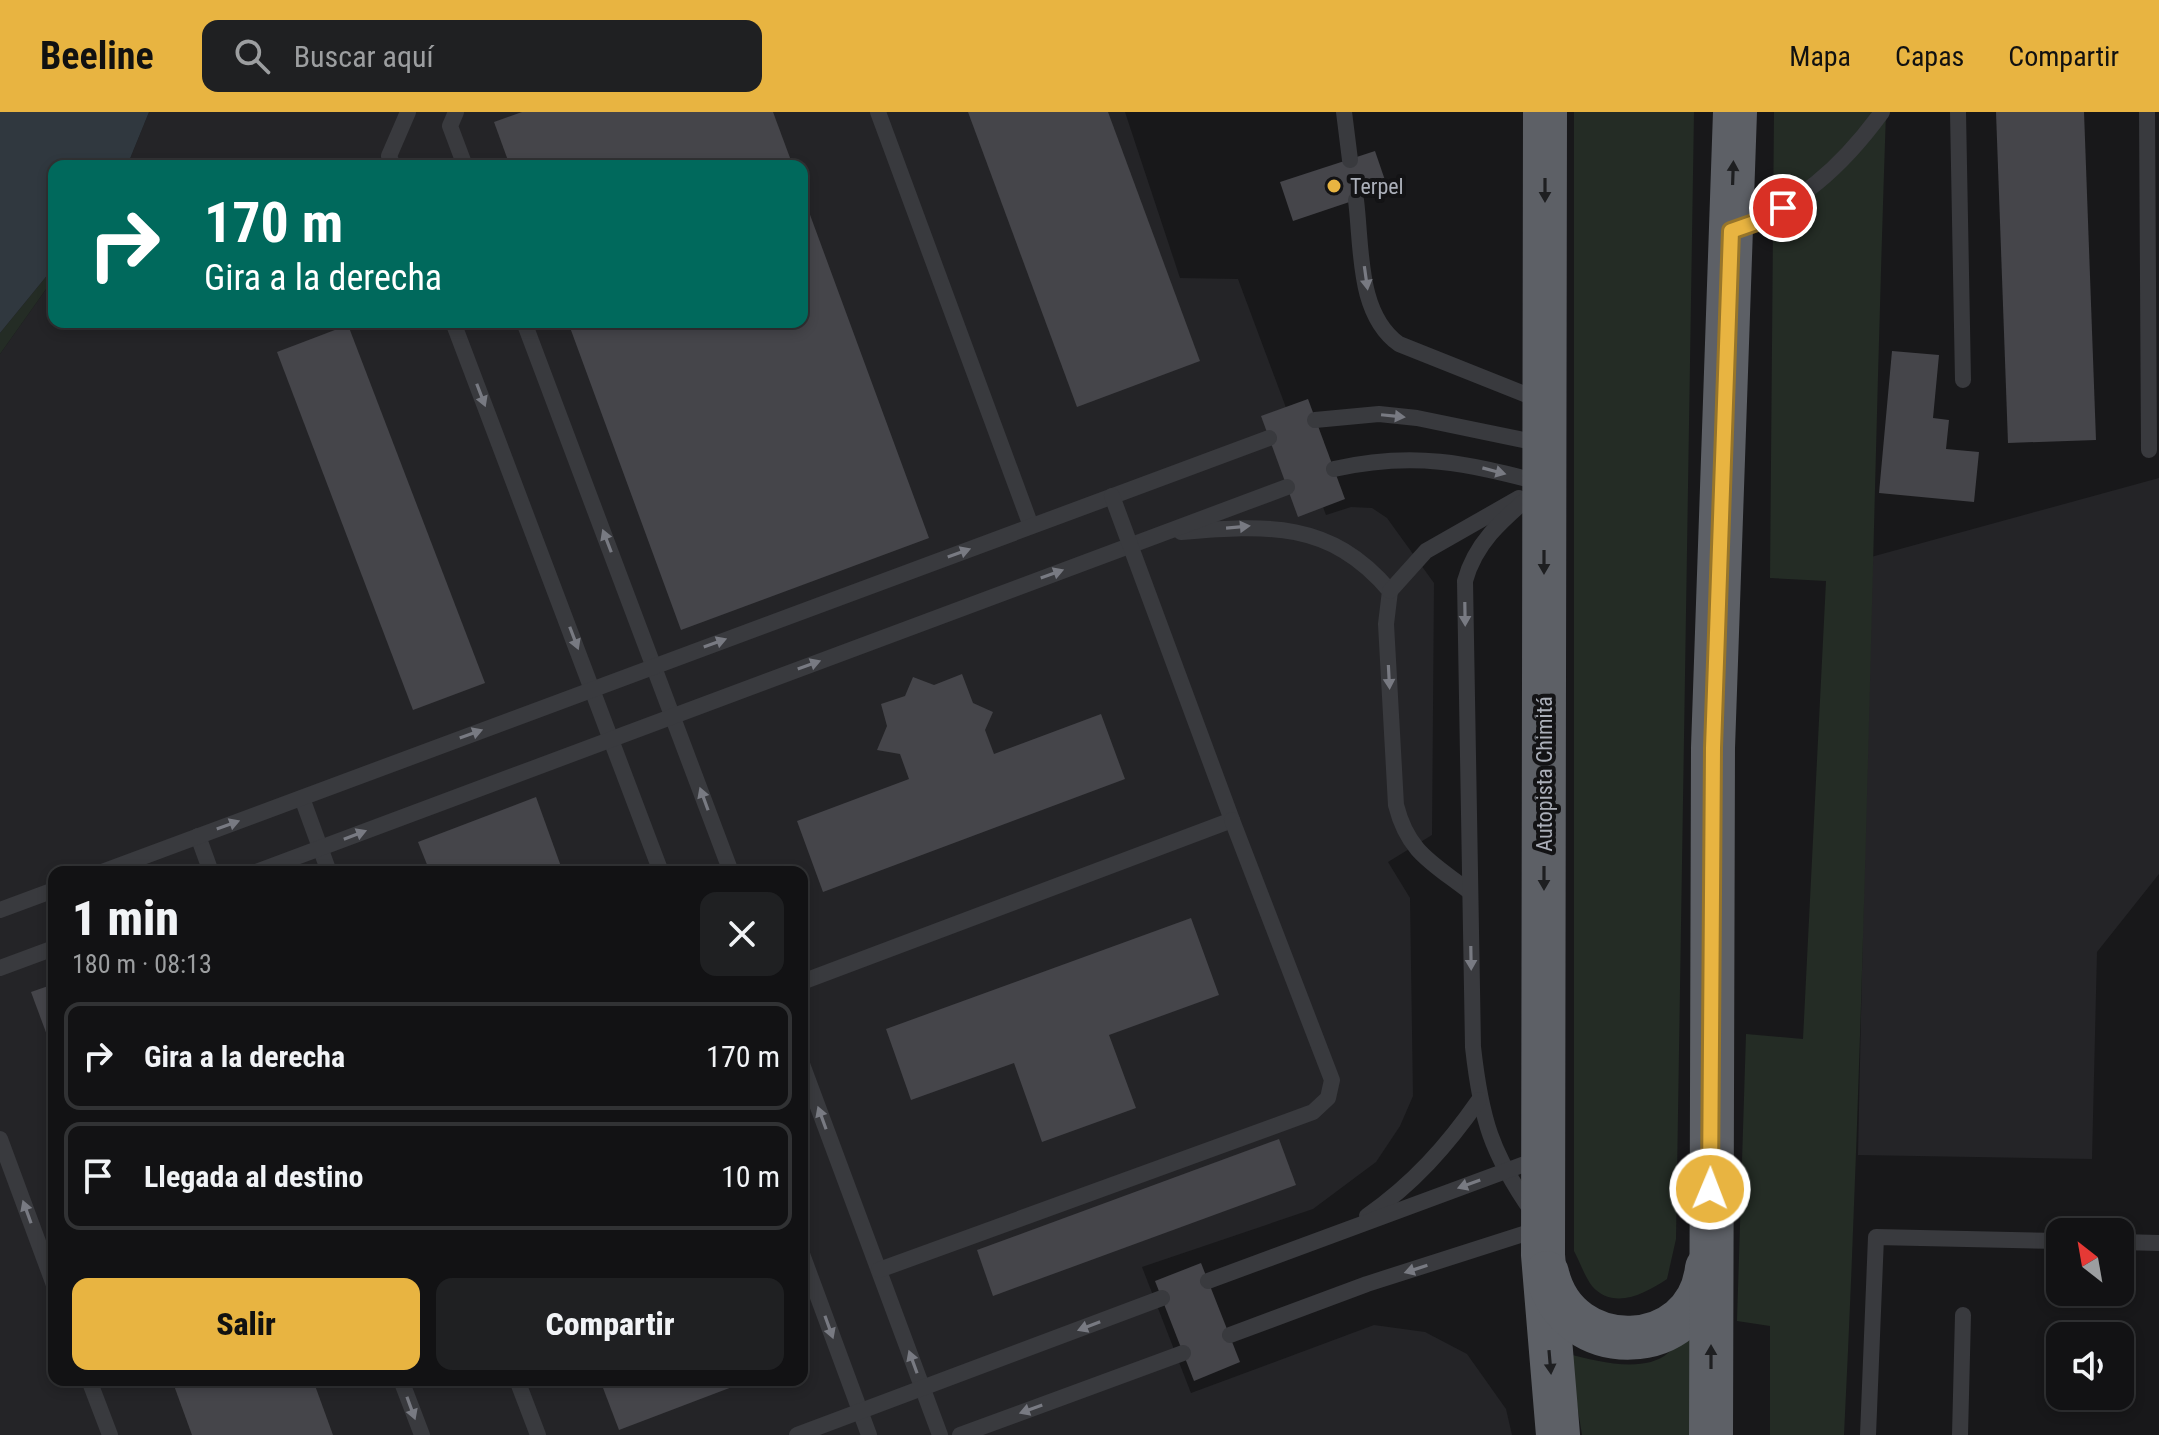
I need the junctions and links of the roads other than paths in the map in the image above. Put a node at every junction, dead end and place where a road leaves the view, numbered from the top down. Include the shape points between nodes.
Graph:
1 (408, 112) edge
2 (456, 112) edge
3 (878, 112) edge
4 (1344, 112) edge
5 (1545, 112) edge
6 (1735, 112) edge
7 (1882, 112) edge
8 (1958, 112) edge
9 (2147, 112) edge
10 (391, 160) edge
11 (463, 160) edge
12 (1350, 160) dead end
13 (1356, 200) dead end
14 (1731, 231) junction
15 (455, 328) edge
16 (526, 328) edge
17 (1963, 380) dead end
18 (1545, 402) junction
19 (1315, 420) dead end
20 (1269, 438) dead end
21 (2149, 450) dead end
22 (1544, 464) junction
23 (1334, 469) dead end
24 (1287, 487) dead end
25 (1112, 496) junction
26 (1031, 526) junction
27 (1160, 534) junction
28 (1131, 545) junction
29 (1390, 591) junction
30 (655, 666) junction
31 (593, 689) junction
32 (673, 716) junction
33 (612, 739) junction
34 (302, 798) junction
35 (1232, 820) junction
36 (198, 836) junction
37 (320, 848) junction
38 (118, 866) edge
39 (209, 866) edge
40 (272, 866) edge
41 (327, 866) edge
42 (659, 866) edge
43 (729, 866) edge
44 (48, 892) edge
45 (1470, 892) junction
46 (0, 910) edge
47 (48, 950) edge
48 (0, 968) edge
49 (808, 980) edge
50 (808, 1080) edge
51 (1479, 1100) junction
52 (0, 1139) edge
53 (1523, 1164) junction
54 (1347, 1229) junction
55 (1543, 1241) junction
56 (2046, 1241) edge
57 (2134, 1242) edge
58 (2159, 1243) edge
59 (1710, 1247) junction
60 (48, 1269) edge
61 (808, 1270) edge
62 (879, 1270) junction
63 (1208, 1281) dead end
64 (1162, 1298) dead end
65 (1963, 1315) dead end
66 (1230, 1335) dead end
67 (1183, 1353) dead end
68 (91, 1386) edge
69 (403, 1386) edge
70 (519, 1386) edge
71 (922, 1388) junction
72 (860, 1411) junction
73 (110, 1435) edge
74 (422, 1435) edge
75 (538, 1435) edge
76 (797, 1435) edge
77 (869, 1435) edge
78 (940, 1435) edge
79 (960, 1435) edge
80 (1558, 1435) edge
81 (1711, 1435) edge
82 (1868, 1435) edge
83 (1960, 1435) edge

1 - 10 lane
2 - 11 lane via 450,126
3 - 26 lane
4 - 12 lane
5 -> 18 highway, Autopista Chimitá
14 -> 6 highway
7 - 14 lane via 1845,159 1798,198 1768,218
8 - 17 lane
9 - 21 lane
13 -> 18 lane via 1370,310 1386,335
14 - 59 highway via 1713,748
15 -> 31 lane
30 -> 16 lane
18 - 22 highway, Autopista Chimitá
19 -> 22 lane via 1379,414 1455,423
20 - 25 lane
23 -> 22 lane via 1428,458
22 - 29 lane via 1426,551
22 -> 45 lane via 1483,540 1465,581
22 -> 53 highway, Autopista Chimitá
24 - 27 lane
25 - 26 lane
25 - 28 lane
30 -> 26 lane
27 - 28 lane
27 -> 29 lane via 1281,528 1343,548 1368,565
32 -> 28 lane
28 - 35 lane
29 -> 45 lane via 1386,624 1401,826 1411,845
30 - 31 lane
30 - 32 lane
31 - 33 lane
34 -> 31 lane
32 - 33 lane
43 -> 32 lane
37 -> 33 lane
33 - 42 lane
36 -> 34 lane
34 - 37 lane
35 - 49 lane
35 - 62 lane via 1332,1080 1328,1098 1313,1112
36 - 38 lane
36 - 39 lane
37 - 40 lane
37 - 41 lane
44 - 46 lane
45 -> 51 lane
47 - 48 lane
62 -> 50 lane
51 - 53 lane
51 - 54 lane via 1421,1172
60 -> 52 lane
53 -> 54 lane
53 - 55 highway, Autopista Chimitá
54 - 63 lane
55 - 59 highway via 1551,1293 1576,1323 1611,1338 1650,1336 1684,1317 1705,1285
55 -> 66 lane via 1367,1284
55 -> 80 highway, Autopista Chimitá
56 - 82 lane via 1876,1237
57 - 58 lane
81 -> 59 highway
61 -> 72 lane
71 -> 62 lane
64 -> 71 lane
65 - 83 lane
67 -> 79 lane
68 - 73 lane
69 -> 74 lane
70 - 75 lane
71 - 72 lane
71 - 78 lane
72 - 76 lane
72 - 77 lane

